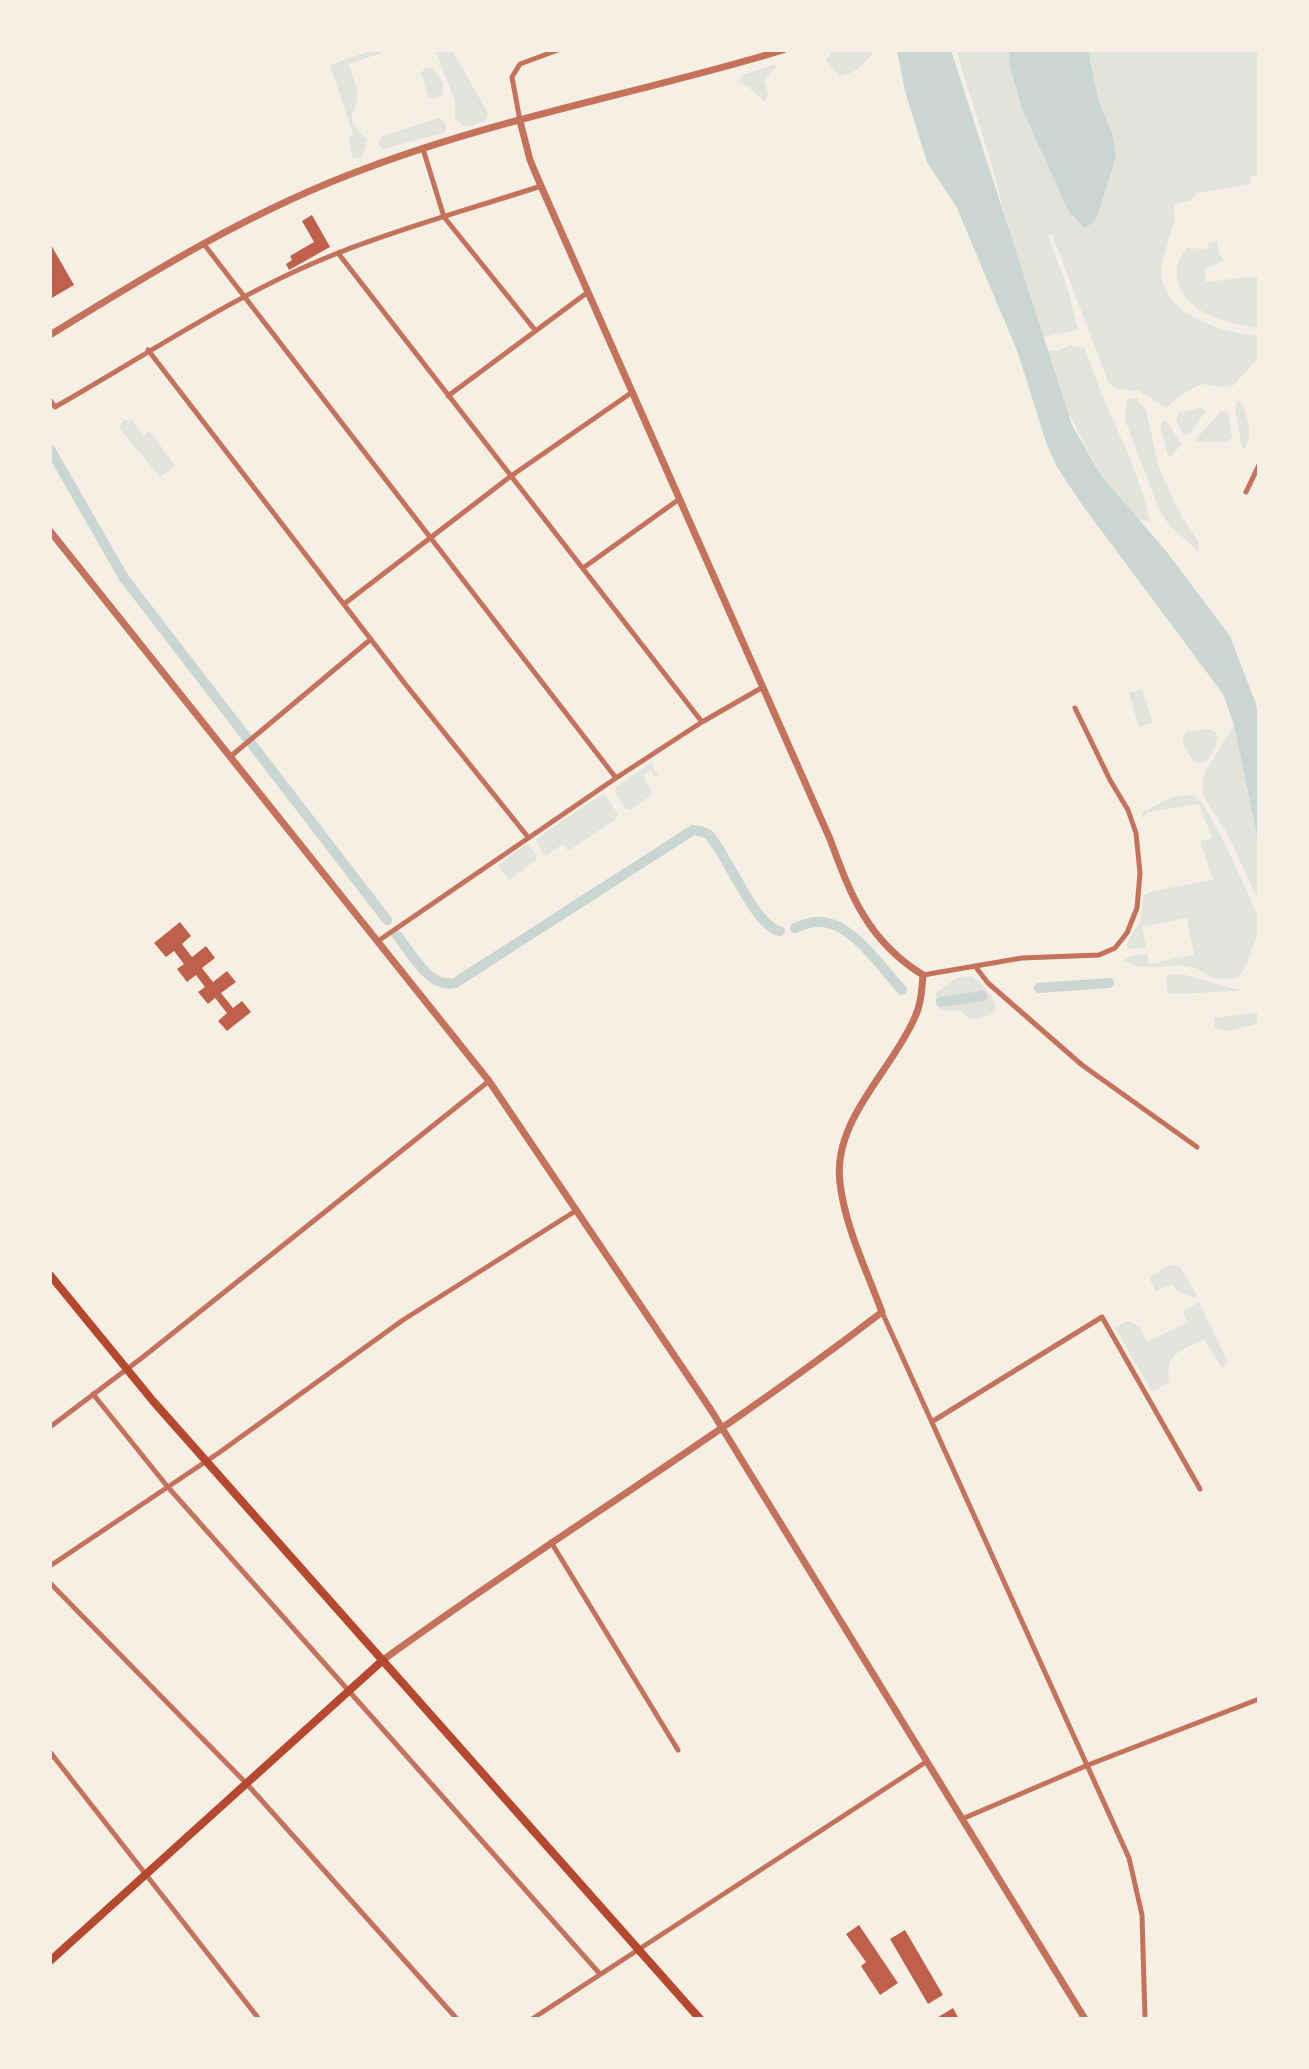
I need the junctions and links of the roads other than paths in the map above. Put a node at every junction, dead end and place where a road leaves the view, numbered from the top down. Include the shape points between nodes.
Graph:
1 (558, 50) edge
2 (783, 50) edge
3 (520, 121) junction
4 (423, 149) junction
5 (541, 186) junction
6 (444, 217) junction
7 (203, 243) junction
8 (338, 253) junction
9 (588, 292) junction
10 (244, 296) junction
11 (535, 330) junction
12 (50, 335) edge
13 (148, 350) junction
14 (631, 393) junction
15 (448, 396) junction
16 (50, 400) edge
17 (1259, 465) edge
18 (511, 476) junction
19 (1246, 492) dead end
20 (678, 500) junction
21 (50, 531) edge
22 (431, 538) junction
23 (583, 568) junction
24 (344, 604) junction
25 (371, 639) junction
26 (763, 687) junction
27 (1075, 708) dead end
28 (702, 722) junction
29 (231, 756) junction
30 (616, 778) junction
31 (528, 837) junction
32 (378, 941) junction
33 (975, 965) junction
34 (923, 975) junction
35 (489, 1081) junction
36 (1197, 1147) dead end
37 (577, 1210) junction
38 (50, 1275) edge
39 (882, 1312) junction
40 (125, 1370) junction
41 (93, 1394) junction
42 (933, 1421) junction
43 (50, 1427) edge
44 (722, 1427) junction
45 (205, 1459) junction
46 (167, 1486) junction
47 (1200, 1489) dead end
48 (551, 1542) junction
49 (50, 1566) edge
50 (50, 1583) edge
51 (383, 1660) junction
52 (349, 1691) junction
53 (1259, 1699) edge
54 (678, 1750) dead end
55 (50, 1752) edge
56 (926, 1762) junction
57 (1088, 1765) junction
58 (246, 1783) junction
59 (961, 1819) junction
60 (147, 1876) junction
61 (638, 1949) junction
62 (50, 1961) edge
63 (600, 1974) junction
64 (259, 2019) edge
65 (457, 2019) edge
66 (532, 2019) edge
67 (700, 2019) edge
68 (1085, 2019) edge
69 (1145, 2019) edge

1 - 3 street via 520,64 512,77
2 - 3 street
3 - 4 street
3 - 5 street
4 - 6 street
4 - 7 street via 272,207
5 - 6 street
5 - 9 street
6 - 8 street
6 - 11 street
7 - 10 street
7 - 12 street
8 - 10 street
8 - 15 street
9 - 11 street
9 - 14 street
10 - 13 street
10 - 22 street
11 - 15 street
13 - 16 street via 55,407
13 - 24 street
14 - 18 street
14 - 20 street
15 - 18 street
17 - 19 street
18 - 22 street
18 - 23 street
20 - 23 street
20 - 26 street
21 - 29 street
22 - 24 street
22 - 30 street
23 - 28 street
24 - 25 street
25 - 29 street
25 - 31 street
26 - 28 street
26 - 34 street via 859,910 879,939
27 - 33 street via 1136,833 1137,908 1115,948 1099,955
28 - 30 street
29 - 32 street
30 - 31 street
31 - 32 street
32 - 35 street
33 - 34 street
33 - 36 street via 988,983 1082,1065
34 - 39 street via 914,1019 857,1114 840,1161 844,1205
35 - 37 street
35 - 40 street
37 - 44 street
37 - 45 street via 403,1320
38 - 40 main road
39 - 42 street
39 - 44 street
40 - 41 street
40 - 45 main road
41 - 43 street
41 - 46 street
42 - 47 street via 1102,1317
42 - 57 street
44 - 48 street
44 - 56 street
45 - 46 street
45 - 51 main road
46 - 49 street
46 - 52 street
48 - 51 street
48 - 54 street
50 - 58 street
51 - 52 main road
51 - 61 main road
52 - 58 main road
52 - 63 street
53 - 57 street
55 - 60 street
56 - 59 street
56 - 61 street
57 - 59 street
57 - 69 street via 1129,1858 1139,1901
58 - 60 main road
58 - 65 street
59 - 68 street
60 - 62 main road
60 - 64 street
61 - 63 street
61 - 67 main road
63 - 66 street

